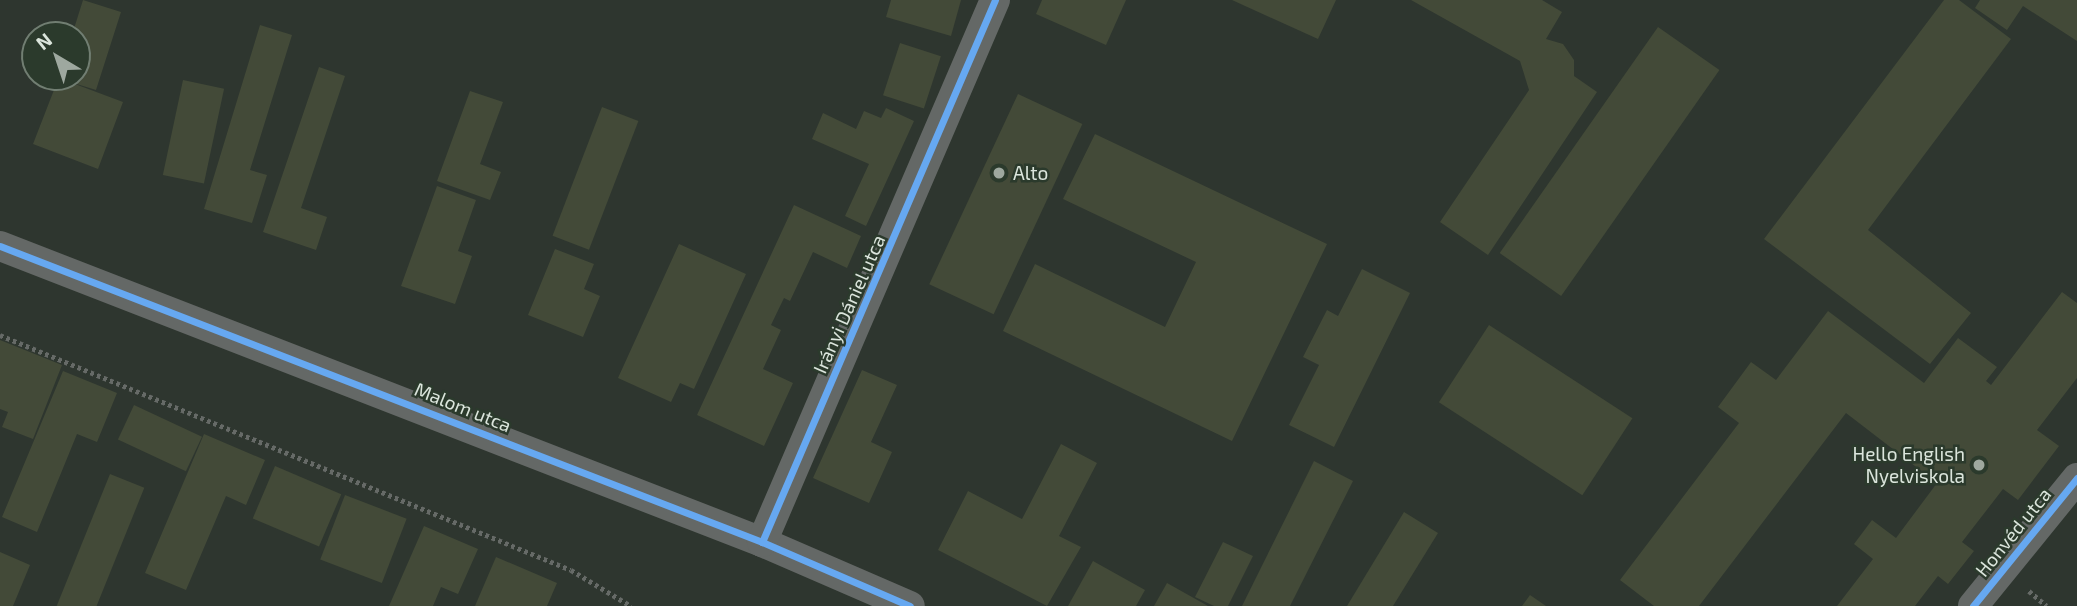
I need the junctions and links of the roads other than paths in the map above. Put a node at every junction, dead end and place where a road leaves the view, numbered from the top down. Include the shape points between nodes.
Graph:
1 (995, 0) edge
2 (0, 246) edge
3 (2077, 478) edge
4 (762, 542) junction
5 (910, 606) edge
6 (1973, 606) edge

1 - 4 street, Irányi Dániel utca
2 - 4 street, Malom utca
3 - 6 street, Honvéd utca
4 - 5 street, Malom utca

